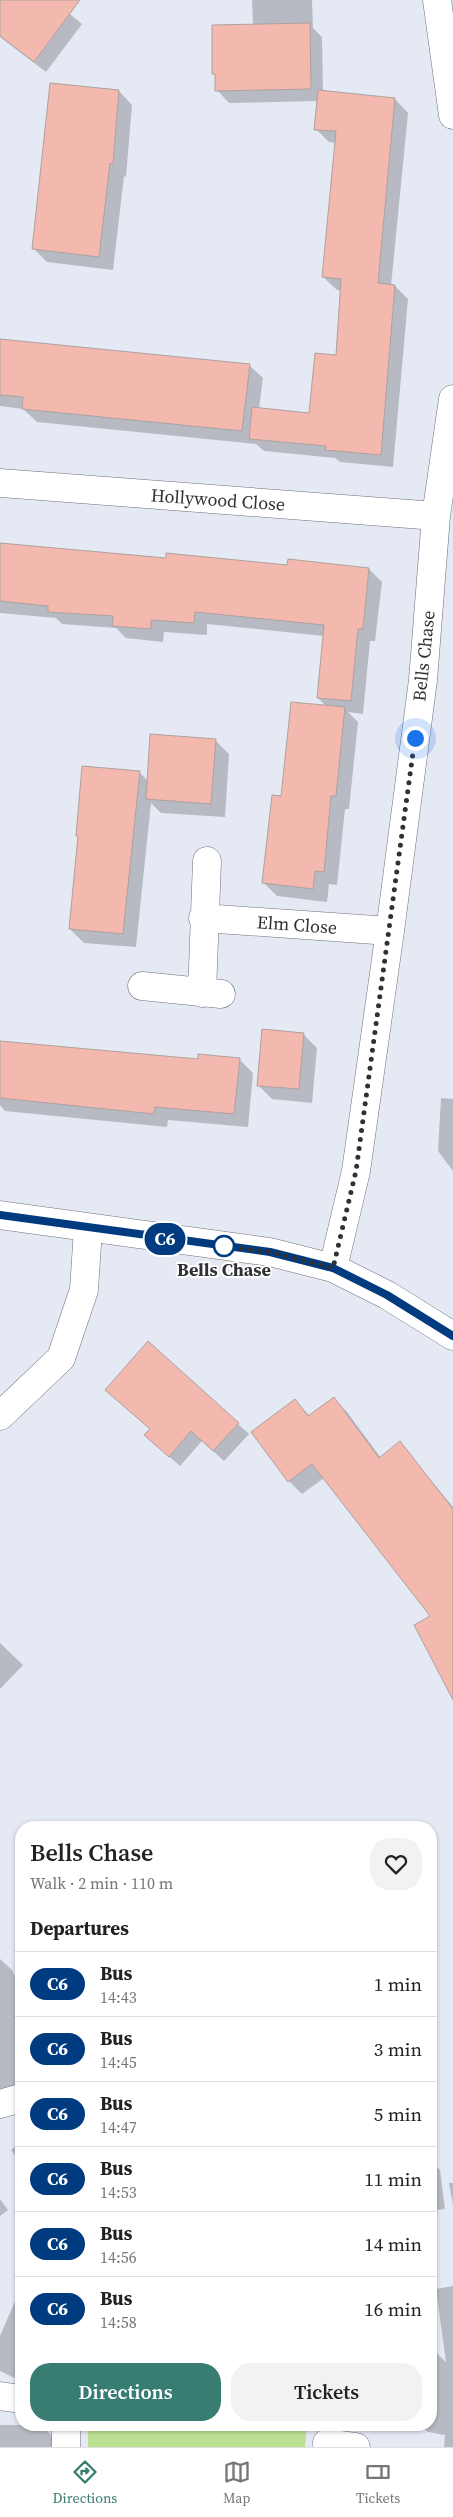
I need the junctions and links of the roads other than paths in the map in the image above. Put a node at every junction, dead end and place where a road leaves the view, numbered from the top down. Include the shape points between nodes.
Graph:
1 (437, 0) edge
2 (453, 115) edge
3 (453, 399) edge
4 (0, 483) edge
5 (436, 516) junction
6 (207, 861) dead end
7 (203, 918) junction
8 (390, 931) junction
9 (142, 986) dead end
10 (0, 1215) edge
11 (88, 1229) junction
12 (333, 1268) junction
13 (453, 1336) edge
14 (0, 1416) edge
15 (15, 2100) edge
16 (0, 2104) edge
17 (0, 2396) edge
18 (15, 2398) edge
19 (66, 2431) edge
20 (326, 2438) edge
21 (66, 2447) edge
22 (356, 2447) edge

1 - 2 street
3 - 5 street, Bells Chase
4 - 5 street, Hollywood Close
5 - 8 street, Bells Chase via 423,680
6 - 7 street
7 - 8 street, Elm Close
7 - 9 street via 211,993
8 - 12 street, Bells Chase via 356,1171
10 - 11 street
11 - 12 street via 270,1252
11 - 14 street via 84,1290 61,1358
12 - 13 street via 387,1295
15 - 16 street
17 - 18 street
19 - 21 street
20 - 22 street

